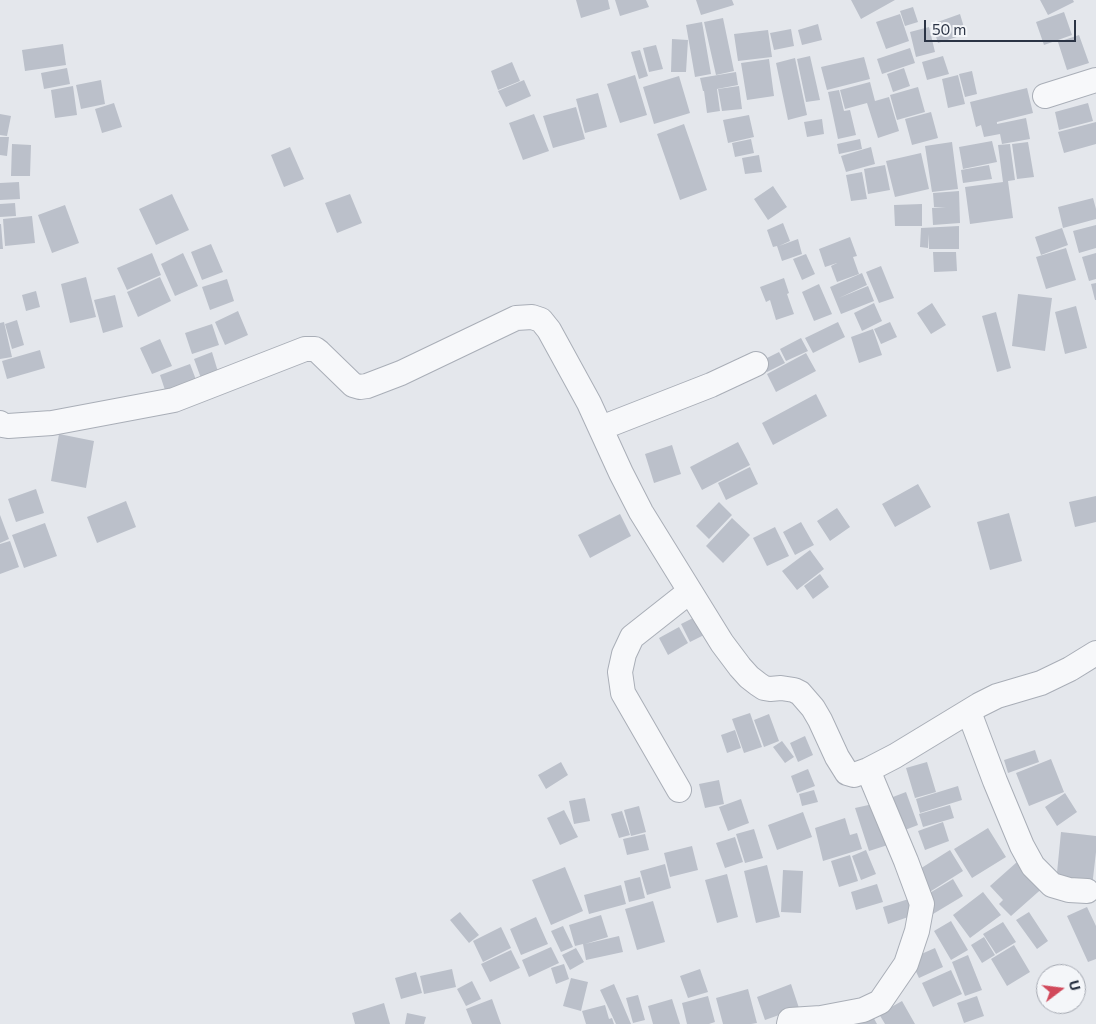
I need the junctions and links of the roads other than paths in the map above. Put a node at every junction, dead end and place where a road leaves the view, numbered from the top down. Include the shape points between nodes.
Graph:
1 (1096, 80) edge
2 (1045, 96) dead end
3 (756, 364) dead end
4 (0, 423) edge
5 (601, 428) junction
6 (690, 592) junction
7 (1096, 653) edge
8 (969, 712) junction
9 (868, 770) junction
10 (679, 790) dead end
11 (1087, 891) dead end
12 (789, 1024) edge

1 - 2 street
3 - 5 street
4 - 5 street via 8,426 52,423 174,400 306,349 319,352 352,385 367,386 516,318 532,317 541,320 549,330
5 - 6 street via 641,512
6 - 9 street via 722,643 749,677 764,688 800,693 813,708 847,773 854,775
6 - 10 street via 632,637 620,672 623,693
7 - 8 street via 1041,683 998,696
8 - 9 street
8 - 11 street via 994,781 1033,866 1052,886
9 - 12 street via 922,904 917,931 906,964 880,1002 863,1010 790,1020

